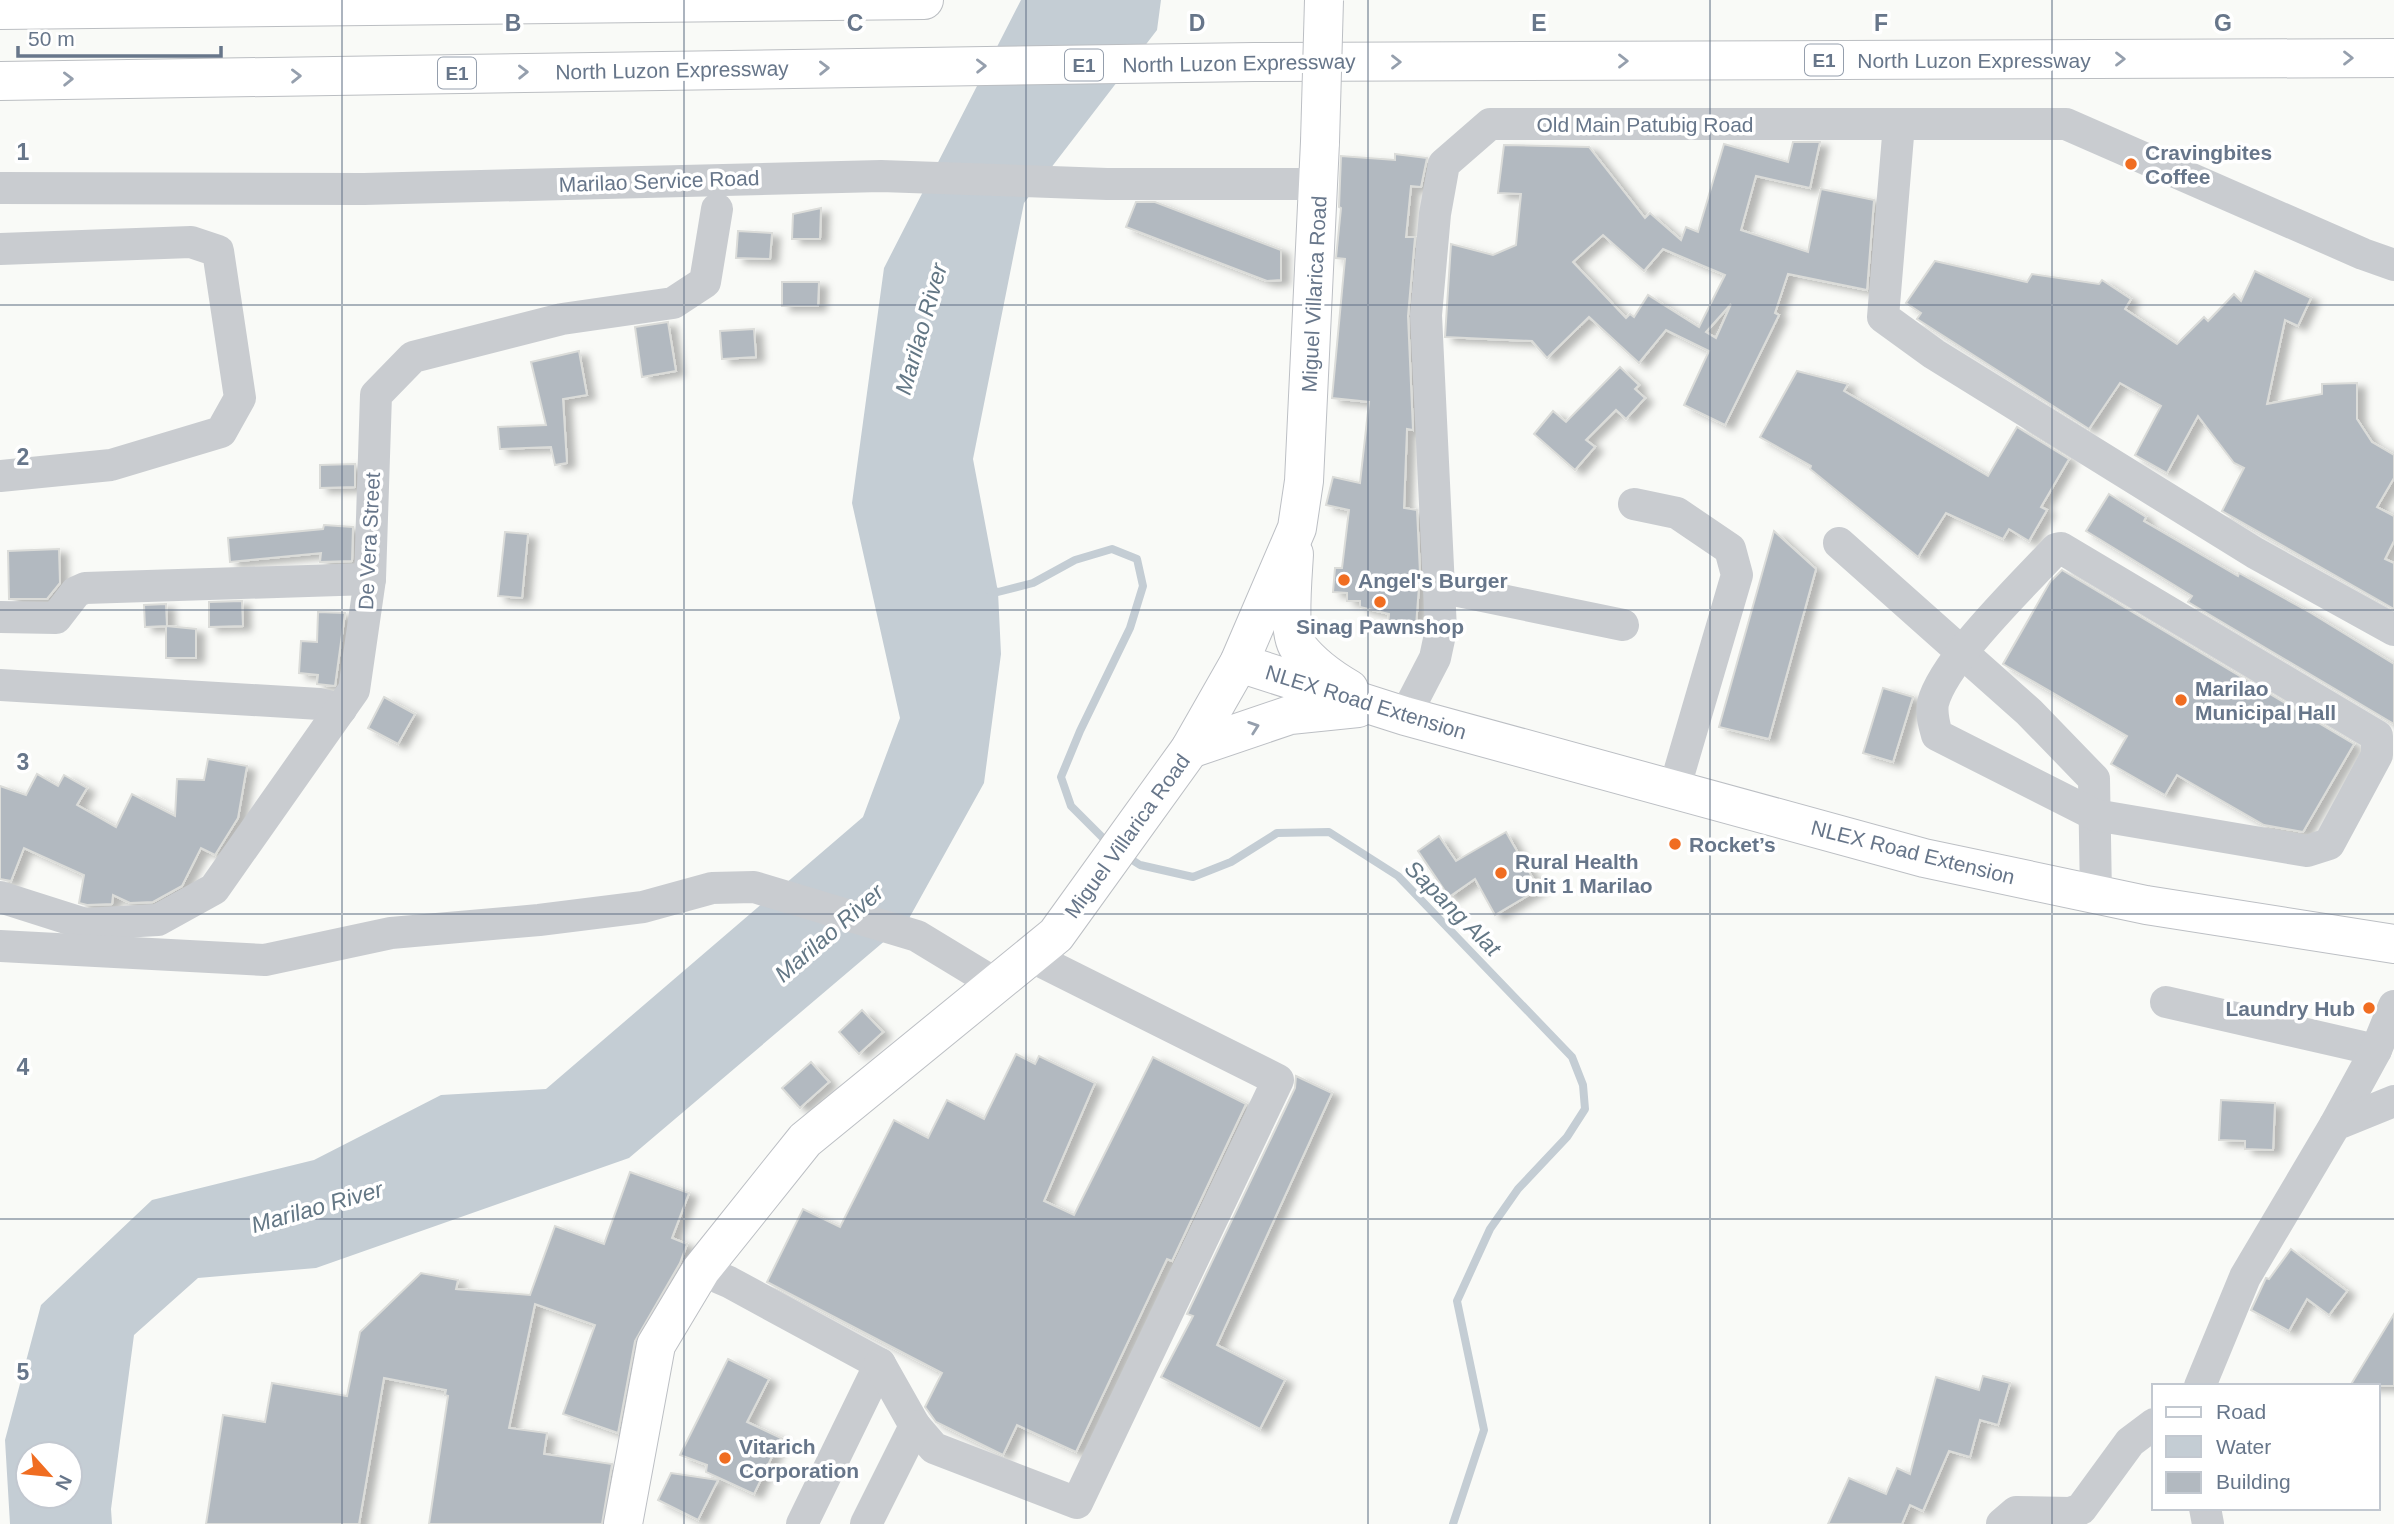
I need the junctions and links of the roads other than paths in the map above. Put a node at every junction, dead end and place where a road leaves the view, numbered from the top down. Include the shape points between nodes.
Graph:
1 (922, 0) edge
2 (1324, 0) edge
3 (0, 10) edge
4 (2394, 58) edge
5 (0, 80) edge
6 (1899, 124) junction
7 (1319, 184) junction
8 (0, 188) edge
9 (717, 209) dead end
10 (0, 249) edge
11 (2394, 265) edge
12 (0, 476) edge
13 (1634, 504) dead end
14 (1297, 528) junction
15 (1839, 543) dead end
16 (370, 579) junction
17 (1439, 587) junction
18 (0, 617) edge
19 (1623, 625) dead end
20 (2394, 630) edge
21 (1962, 653) junction
22 (1239, 663) junction
23 (0, 685) edge
24 (341, 709) junction
25 (1391, 712) junction
26 (1190, 749) junction
27 (1674, 790) junction
28 (2095, 815) junction
29 (2096, 896) junction
30 (0, 897) edge
31 (2394, 944) edge
32 (0, 946) edge
33 (1030, 956) junction
34 (996, 984) junction
35 (2166, 1002) dead end
36 (2394, 1006) edge
37 (2376, 1050) junction
38 (2394, 1101) edge
39 (2335, 1125) junction
40 (701, 1270) junction
41 (880, 1364) junction
42 (2201, 1384) edge
43 (915, 1426) junction
44 (2152, 1426) edge
45 (623, 1524) edge
46 (802, 1524) edge
47 (866, 1524) edge
48 (2002, 1524) edge

1 - 3 main road
2 - 7 main road, Miguel Villarica Road, bridge
5 -> 4 main road, North Luzon Expressway / E1 via 1254,62
6 - 11 street, Old Main Patubig Road via 2066,124
6 - 17 street, Old Main Patubig Road via 1490,124 1444,164 1426,315
6 - 20 street via 1883,317 1934,354 2255,553
7 - 8 street, Marilao Service Road via 1107,184 881,176 365,189
7 - 14 main road, Miguel Villarica Road via 1304,481
9 - 16 street, De Vera Street via 705,282 673,303 562,319 413,357 376,395
10 - 12 street via 191,242 218,251 240,398 221,432 111,465
13 - 27 street via 1677,513 1730,549 1737,575
14 - 22 main road, Miguel Villarica Road
14 - 25 main road via 1291,598 1296,645 1324,674
15 - 21 street
16 - 18 street via 85,588 76,592 56,618
16 - 24 street, De Vera Street via 354,690
17 - 19 street
17 - 25 street, Old Main Patubig Road via 1441,630 1435,658
21 - 28 street via 2029,712 2094,779
21 - 28 street via 1934,701 1937,735
21 - 28 street via 2061,548 2378,736 2377,755 2329,844 2307,852
22 - 25 main road, NLEX Road Extension
22 - 26 main road, Miguel Villarica Road
23 - 24 street via 320,704
24 - 30 street, De Vera Street via 214,889 158,920 86,924
26 -> 25 main road via 1290,715
25 - 27 main road, NLEX Road Extension
26 - 33 main road, Miguel Villarica Road via 1056,935
27 - 29 main road, NLEX Road Extension via 1924,858
28 - 29 street
29 - 31 main road, NLEX Road Extension
32 - 34 street via 265,960 391,933 643,907 712,888 754,887 917,936
33 - 34 main road, Miguel Villarica Road
33 - 43 street via 1278,1080 1077,1503 934,1448
34 - 40 main road, Miguel Villarica Road via 805,1140
35 - 37 street
36 - 37 street
37 - 39 street
38 - 39 street
39 - 42 street via 2245,1277
40 - 41 street
40 - 45 main road, Miguel Villarica Road via 656,1345
41 - 43 street
41 - 46 street
43 - 47 street
44 - 48 street via 2130,1442 2081,1509 2016,1512

